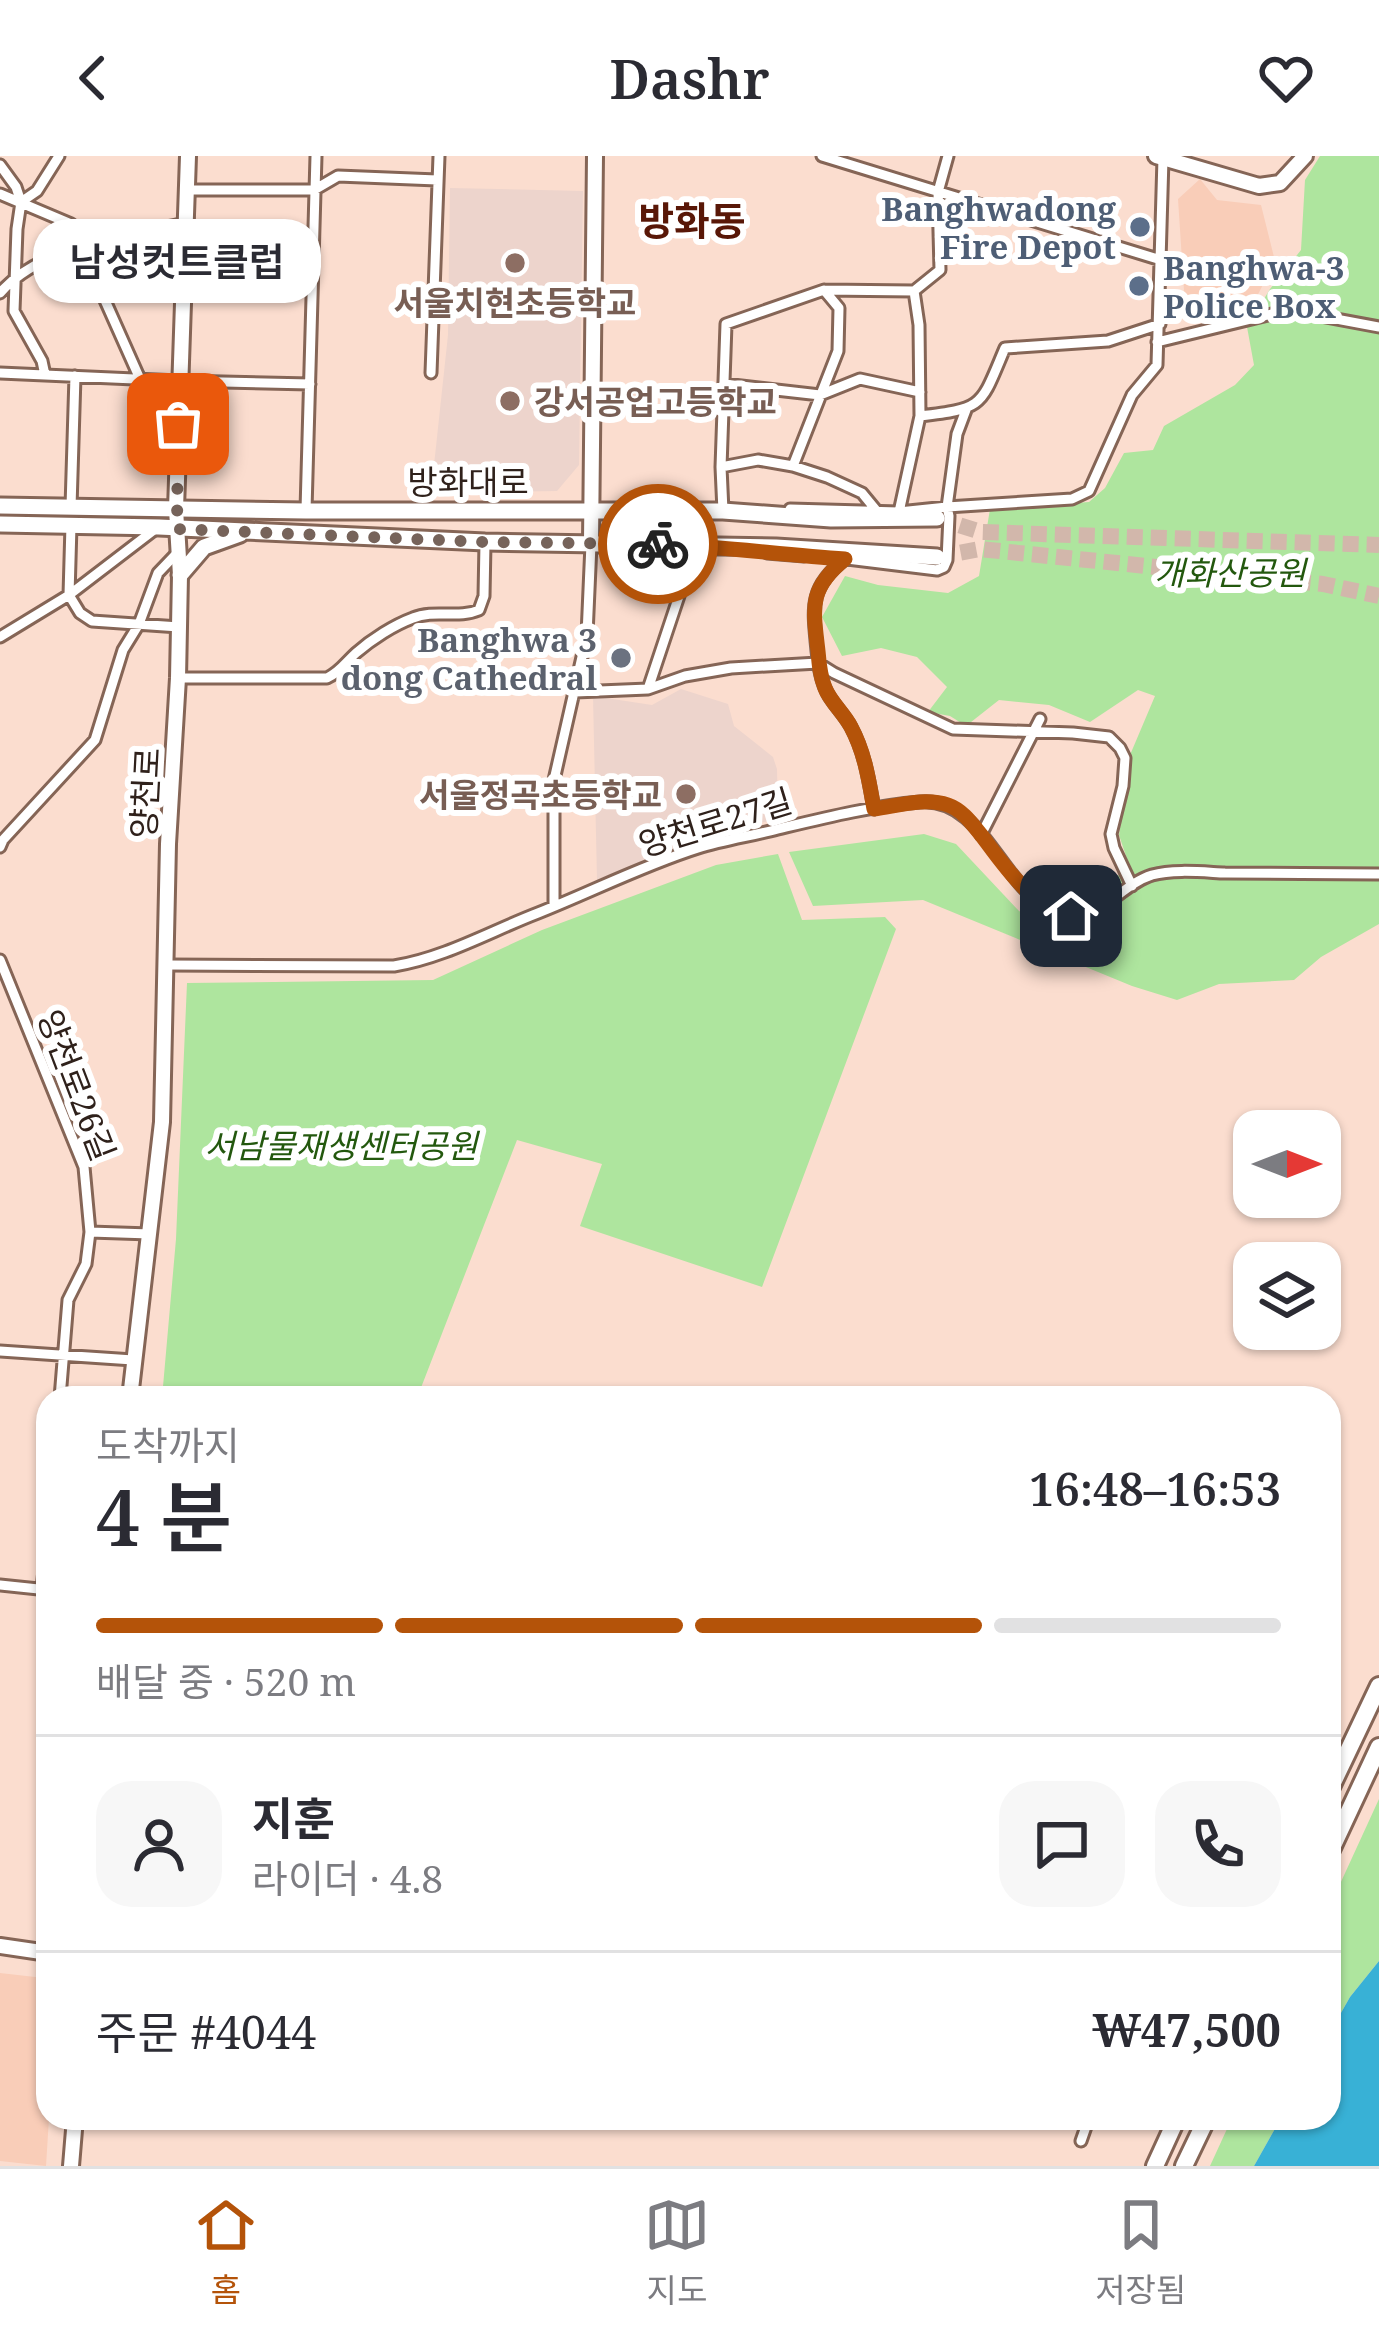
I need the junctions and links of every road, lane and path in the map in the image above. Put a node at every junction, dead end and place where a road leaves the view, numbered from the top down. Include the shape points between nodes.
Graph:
1 (59, 156) edge
2 (188, 156) edge
3 (316, 156) edge
4 (439, 156) edge
5 (595, 156) edge
6 (822, 156) edge
7 (948, 156) edge
8 (1305, 156) edge
9 (1159, 157) edge
10 (0, 165) edge
11 (437, 180) junction
12 (188, 190) junction
13 (314, 190) junction
14 (938, 192) junction
15 (0, 194) edge
16 (21, 202) junction
17 (185, 224) junction
18 (0, 229) edge
19 (17, 230) junction
20 (79, 246) junction
21 (1161, 260) junction
22 (0, 269) edge
23 (14, 273) junction
24 (824, 290) junction
25 (914, 291) junction
26 (0, 293) edge
27 (1160, 324) junction
28 (1379, 327) edge
29 (1157, 342) junction
30 (0, 373) edge
31 (431, 373) dead end
32 (45, 375) junction
33 (75, 376) junction
34 (140, 380) junction
35 (179, 381) junction
36 (310, 384) junction
37 (724, 384) junction
38 (920, 392) junction
39 (820, 395) junction
40 (966, 410) junction
41 (920, 416) junction
42 (793, 466) junction
43 (722, 467) junction
44 (0, 506) edge
45 (176, 509) junction
46 (876, 510) junction
47 (590, 511) junction
48 (723, 511) junction
49 (307, 512) junction
50 (742, 512) junction
51 (899, 512) junction
52 (942, 513) junction
53 (71, 516) junction
54 (0, 524) edge
55 (168, 528) junction
56 (248, 531) junction
57 (485, 542) junction
58 (591, 542) junction
59 (696, 545) junction
60 (746, 548) junction
61 (179, 550) junction
62 (937, 556) tunnel mouth
63 (845, 559) junction
64 (180, 574) junction
65 (69, 595) junction
66 (139, 624) junction
67 (179, 627) junction
68 (0, 638) edge
69 (818, 663) junction
70 (178, 678) junction
71 (648, 689) junction
72 (575, 692) junction
73 (1040, 719) dead end
74 (1034, 732) junction
75 (874, 809) junction
76 (981, 835) junction
77 (0, 847) edge
78 (1379, 874) edge
79 (1132, 886) junction
80 (554, 906) junction
81 (0, 960) edge
82 (167, 964) junction
83 (90, 1232) junction
84 (151, 1234) junction
85 (0, 1351) edge
86 (64, 1356) junction
87 (133, 1360) junction
88 (61, 1386) edge
89 (131, 1386) edge
90 (0, 1585) edge
91 (36, 1589) edge
92 (1379, 1686) edge
93 (1379, 1747) edge
94 (1341, 1766) edge
95 (1341, 1828) edge
96 (0, 1946) edge
97 (36, 1950) edge
98 (74, 2130) edge
99 (1085, 2130) edge
100 (1172, 2130) edge
101 (1201, 2130) edge
102 (1082, 2141) dead end
103 (71, 2166) edge
104 (1155, 2166) edge
105 (1184, 2166) edge

1 - 16 street
2 - 12 main road, 양천로
3 - 13 street
4 - 11 street
5 - 47 main road
6 - 14 street
7 - 14 street
8 - 9 main road via 1280,182 1258,186
9 - 21 street
10 - 16 street
11 - 13 street via 338,176
11 - 31 street
12 - 13 street
12 - 17 main road, 양천로
13 - 36 street
14 - 21 street
14 - 25 street via 940,270
15 - 16 street
16 - 19 street
16 - 20 street via 71,224
17 - 20 street
17 - 35 main road, 양천로
18 - 19 street
19 - 23 street
20 - 23 street
20 - 34 street
21 - 27 street
22 - 23 street
23 - 26 street
23 - 32 street via 14,310
24 - 25 street
24 - 37 street via 726,324
24 - 39 street via 839,308 839,330
25 - 38 street
27 - 29 street
27 - 40 street via 1108,341 1005,348 984,396
28 - 29 street via 1288,310
29 - 52 street via 1157,365 1132,395 1089,490 1072,499
30 - 32 street
32 - 33 street
33 - 34 street
33 - 53 street
34 - 35 street
35 - 36 street
35 - 45 main road, 양천로
36 - 49 street
37 - 39 street
37 - 43 street
38 - 39 street via 860,379
38 - 41 street
39 - 42 street
40 - 41 street
40 - 52 street
41 - 51 street
42 - 43 street via 758,460
42 - 46 street via 862,493
43 - 48 street
44 - 53 main road, 방화대로
45 - 49 main road, 방화대로
45 - 53 main road, 방화대로
45 - 55 main road, 양천로
46 - 50 street
46 - 51 street
47 - 48 main road, 방화대로
47 - 49 main road, 방화대로
47 - 58 main road
48 - 50 main road, 방화대로
50 - 52 main road, 방화대로 via 831,519
51 - 52 street
52 - 63 street via 949,516 947,560 937,571
53 - 54 main road, 방화대로
53 - 55 main road, 방화대로
53 - 65 street
55 - 56 main road, 방화대로
55 - 61 main road, 양천로
55 - 65 street
56 - 57 main road, 방화대로
56 - 64 main road via 203,547
57 - 58 main road, 방화대로
57 - 70 street via 479,610 416,616 335,675
58 - 59 main road, 방화대로
58 - 72 street
59 - 60 main road, 방화대로
59 - 71 street
60 - 62 main road, 방화대로
60 - 63 street
61 - 64 main road, 양천로
61 - 66 street via 158,573
63 - 69 street via 818,591
64 - 67 main road, 양천로
65 - 66 street via 92,621
65 - 68 street
66 - 67 street
66 - 77 street via 95,740
67 - 70 main road, 양천로
69 - 71 street via 731,668
69 - 74 street via 953,729
69 - 75 street via 859,746
70 - 82 main road, 양천로
71 - 72 street
72 - 80 street via 554,780
73 - 74 street
74 - 76 street
74 - 79 street via 1108,737 1120,748 1124,786 1111,834
75 - 76 street, 양천로27길 via 949,805
75 - 80 street, 양천로27길 via 696,849
76 - 79 street, 양천로27길 via 1054,912 1092,914
78 - 79 street, 양천로27길 via 1177,873
80 - 82 street, 양천로27길 via 425,961 394,966
81 - 83 street, 양천로26길 via 84,1167
82 - 84 main road, 양천로
83 - 84 street
83 - 86 street via 86,1264 68,1300
84 - 87 main road, 양천로
85 - 86 street
86 - 87 street
86 - 88 street
87 - 89 main road, 양천로
90 - 91 street
92 - 94 highway
93 - 95 highway
96 - 97 main road
98 - 103 main road
99 - 102 street
100 - 104 highway
101 - 105 highway

